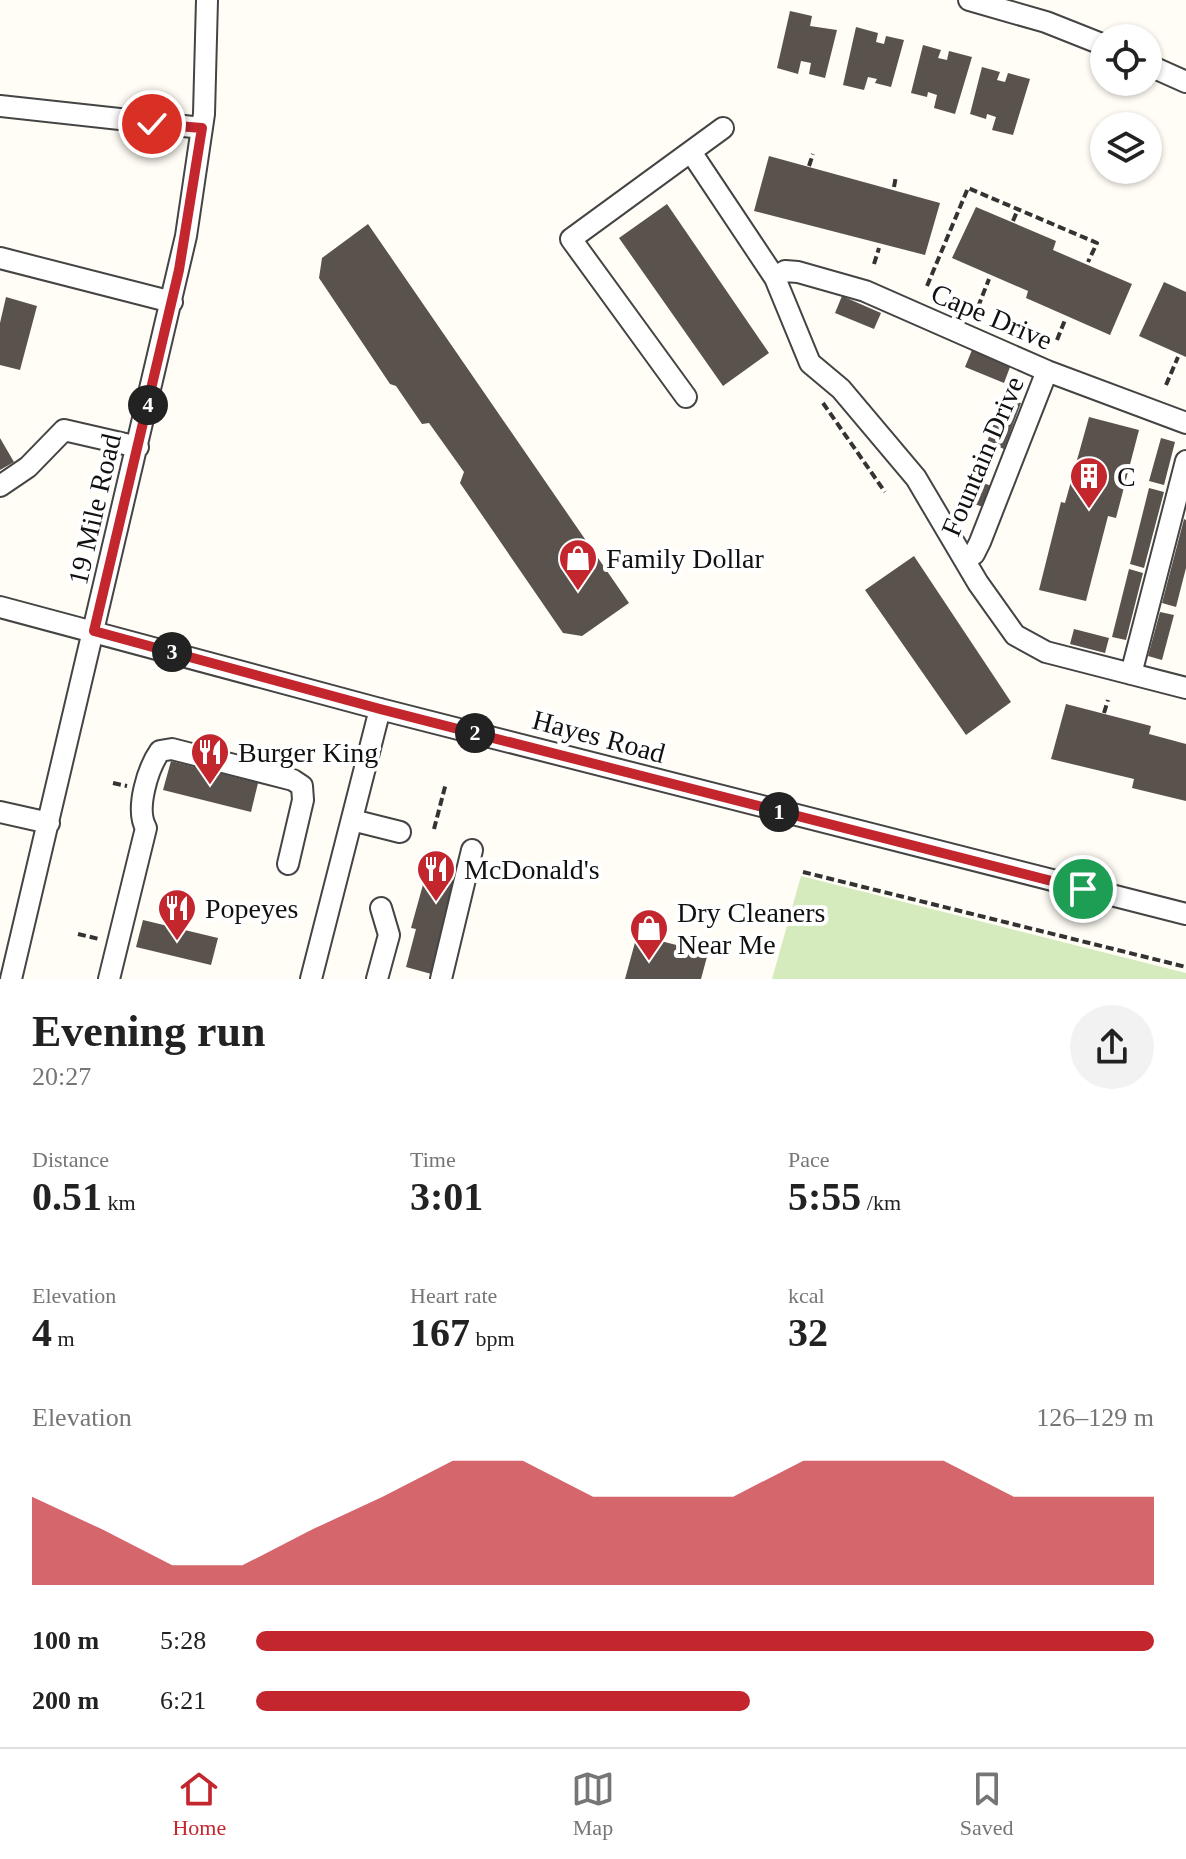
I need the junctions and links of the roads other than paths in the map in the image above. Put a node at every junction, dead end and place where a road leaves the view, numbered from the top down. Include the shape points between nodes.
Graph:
1 (207, 0) edge
2 (969, 0) edge
3 (1090, 39) edge
4 (1162, 71) edge
5 (1186, 82) edge
6 (0, 106) edge
7 (202, 128) junction
8 (723, 128) dead end
9 (691, 152) junction
10 (0, 258) edge
11 (775, 278) junction
12 (172, 302) junction
13 (1047, 371) junction
14 (686, 397) dead end
15 (1186, 423) edge
16 (138, 447) junction
17 (1186, 461) edge
18 (0, 486) edge
19 (965, 560) junction
20 (0, 607) edge
21 (94, 631) junction
22 (1131, 674) junction
23 (1186, 688) edge
24 (380, 709) junction
25 (0, 812) edge
26 (352, 820) junction
27 (49, 823) junction
28 (400, 832) dead end
29 (472, 850) dead end
30 (288, 864) dead end
31 (381, 908) dead end
32 (1186, 914) edge
33 (383, 955) junction
34 (18, 978) edge
35 (109, 979) edge
36 (311, 979) edge
37 (377, 979) edge
38 (388, 979) edge
39 (441, 979) edge

1 - 7 street, 19 Mile Road
2 - 3 street
4 - 5 street
6 - 7 street
7 - 12 street, 19 Mile Road
8 - 9 street
9 - 11 street, Fountain Drive
9 - 14 street via 571,239
10 - 12 street
11 - 13 street, Cape Drive via 785,271 798,272 865,291
11 - 19 street, Fountain Drive via 810,363 841,389 916,478
12 - 16 street, 19 Mile Road
13 - 15 street, Cape Drive
13 - 19 street, Fountain Drive via 980,542
16 - 18 street via 64,430 28,467
16 - 21 street, 19 Mile Road
17 - 22 street
19 - 22 street, Fountain Drive via 1015,635 1046,652
20 - 21 street, Hayes Road
21 - 24 street, Hayes Road
21 - 27 street, 19 Mile Road
22 - 23 street, Fountain Drive
24 - 26 street
24 - 32 street, Hayes Road
25 - 27 street
26 - 28 street
26 - 36 street
27 - 34 street, 19 Mile Road
29 - 39 street
30 - 35 street via 302,786 172,749 160,751 141,811 146,828
31 - 33 street via 389,928
33 - 37 street
33 - 38 street

